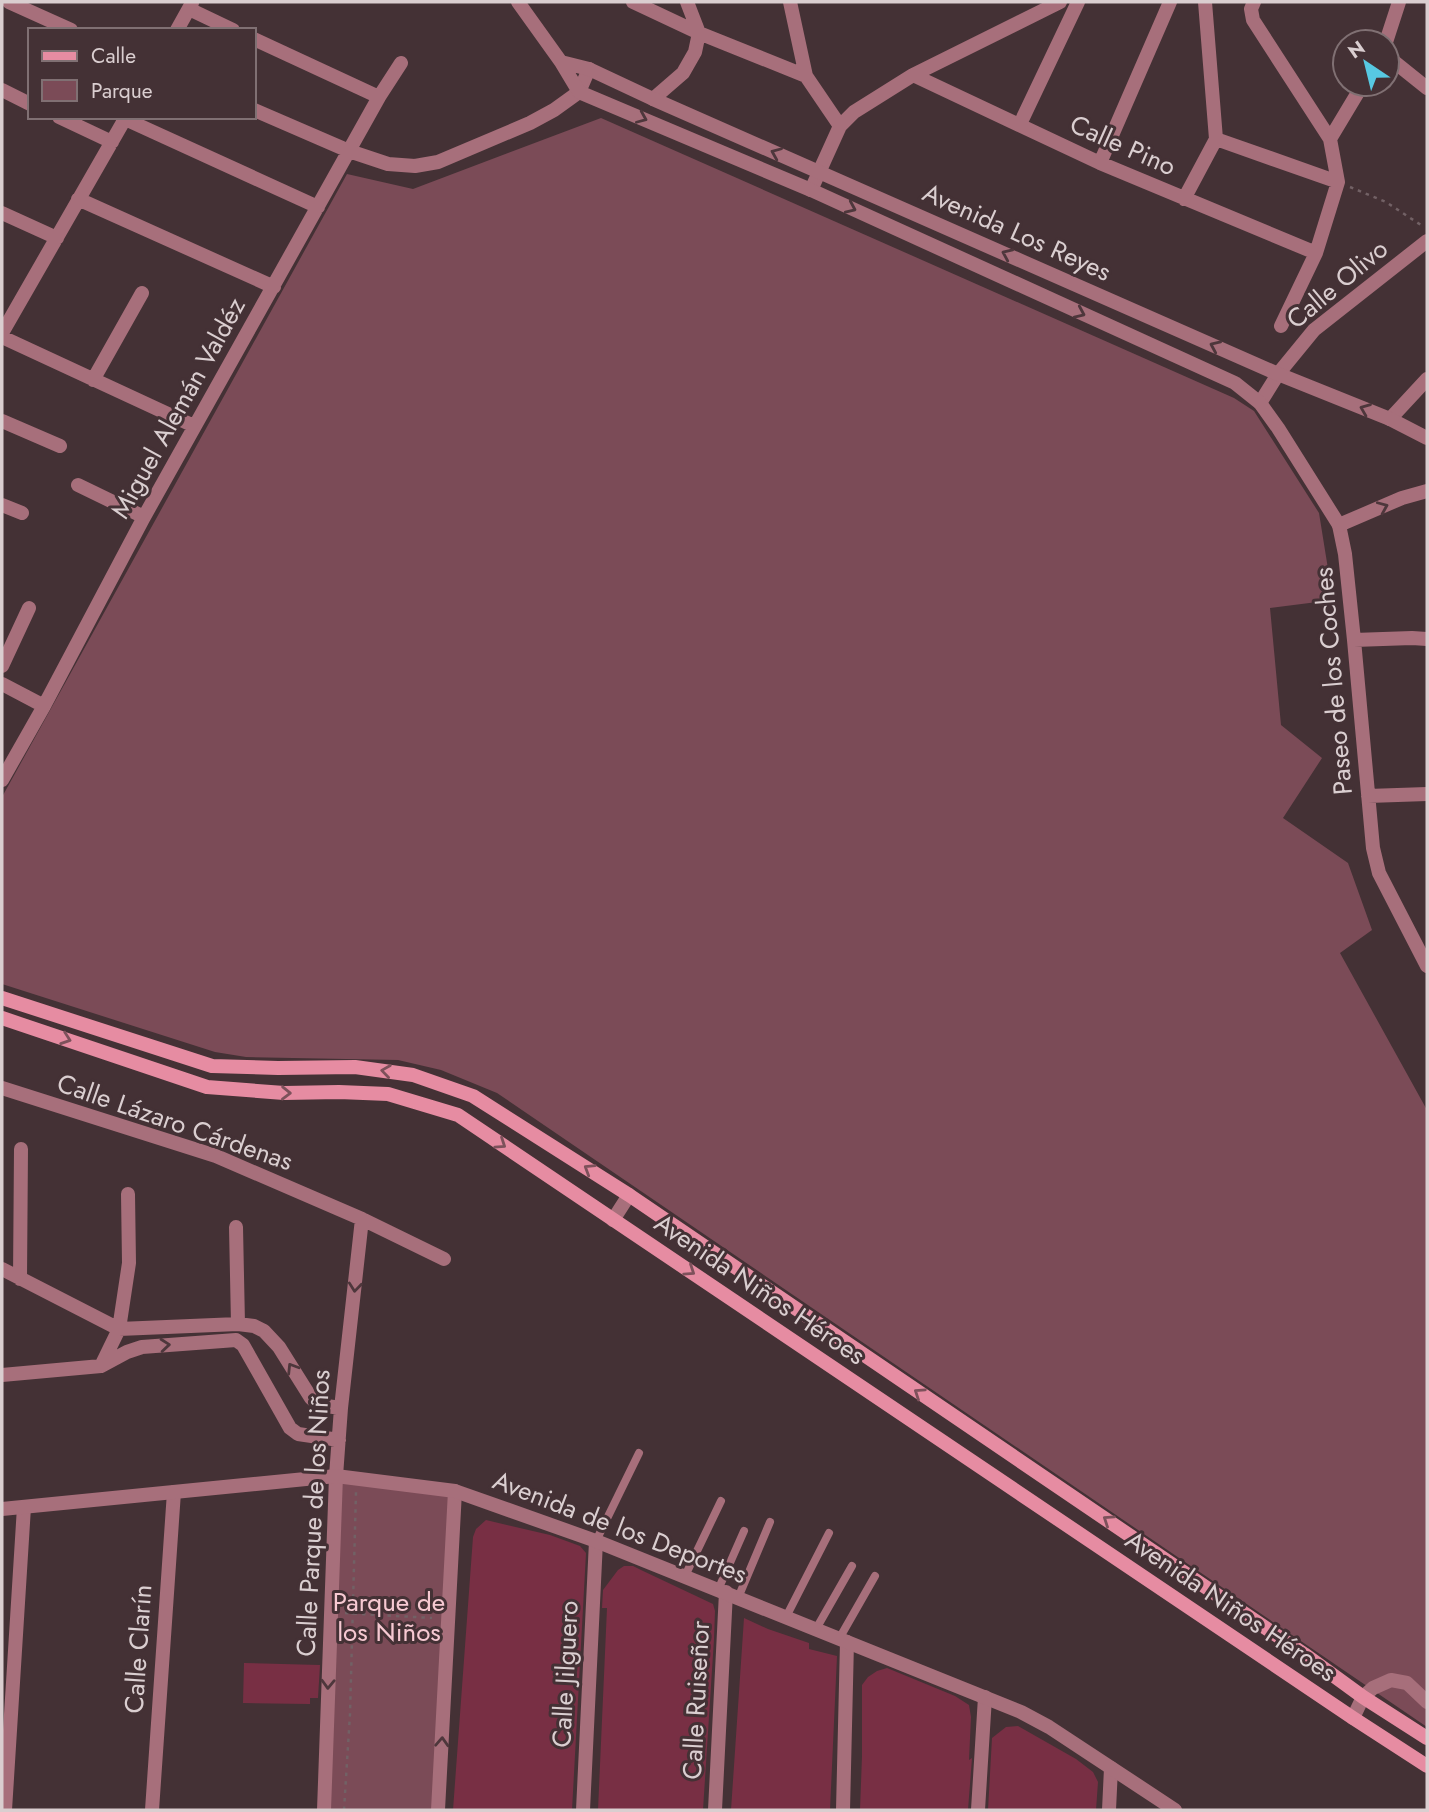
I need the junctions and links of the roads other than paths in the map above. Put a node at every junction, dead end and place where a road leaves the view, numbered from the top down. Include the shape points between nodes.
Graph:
1 (9, 2) edge
2 (518, 2) edge
3 (633, 2) edge
4 (687, 2) edge
5 (790, 2) edge
6 (1060, 2) edge
7 (1077, 2) edge
8 (1170, 2) edge
9 (1205, 2) edge
10 (1254, 2) edge
11 (1399, 2) edge
12 (191, 6) edge
13 (67, 28) edge
14 (178, 28) edge
15 (230, 28) edge
16 (1391, 28) edge
17 (699, 33) junction
18 (256, 40) edge
19 (561, 62) junction
20 (401, 63) dead end
21 (1401, 67) edge
22 (589, 69) junction
23 (913, 75) junction
24 (806, 76) junction
25 (1427, 88) edge
26 (2, 90) edge
27 (579, 92) junction
28 (379, 97) junction
29 (1355, 98) edge
30 (653, 99) junction
31 (28, 103) edge
32 (256, 111) edge
33 (63, 119) edge
34 (125, 119) edge
35 (128, 119) edge
36 (1020, 124) junction
37 (841, 126) junction
38 (1216, 139) junction
39 (1330, 139) junction
40 (112, 142) junction
41 (349, 151) junction
42 (1100, 163) junction
43 (819, 171) junction
44 (1338, 182) junction
45 (811, 190) junction
46 (78, 199) junction
47 (1184, 199) junction
48 (318, 207) junction
49 (2, 213) edge
50 (57, 238) junction
51 (1427, 241) edge
52 (1315, 253) junction
53 (274, 287) junction
54 (142, 293) dead end
55 (1281, 327) dead end
56 (2, 335) edge
57 (1278, 373) junction
58 (1427, 379) edge
59 (93, 380) junction
60 (1260, 403) junction
61 (1390, 419) junction
62 (2, 421) edge
63 (194, 426) junction
64 (1427, 438) edge
65 (60, 446) dead end
66 (78, 485) dead end
67 (1427, 491) edge
68 (2, 505) edge
69 (22, 513) dead end
70 (144, 517) junction
71 (1339, 525) junction
72 (29, 608) dead end
73 (1427, 639) edge
74 (1354, 640) junction
75 (2, 666) edge
76 (2, 684) edge
77 (44, 706) junction
78 (2, 780) edge
79 (1427, 794) edge
80 (1368, 796) junction
81 (1427, 966) edge
82 (2, 998) edge
83 (2, 1018) edge
84 (2, 1088) edge
85 (21, 1149) dead end
86 (128, 1194) dead end
87 (629, 1195) junction
88 (362, 1219) junction
89 (613, 1220) junction
90 (236, 1227) dead end
91 (444, 1259) dead end
92 (2, 1269) edge
93 (20, 1279) junction
94 (238, 1324) junction
95 (120, 1329) junction
96 (101, 1366) junction
97 (2, 1375) edge
98 (341, 1408) junction
99 (339, 1440) junction
100 (639, 1453) dead end
101 (336, 1476) junction
102 (455, 1491) junction
103 (174, 1492) junction
104 (721, 1501) dead end
105 (24, 1507) junction
106 (2, 1509) edge
107 (770, 1522) dead end
108 (744, 1531) dead end
109 (829, 1533) dead end
110 (596, 1541) junction
111 (852, 1566) dead end
112 (685, 1576) junction
113 (875, 1576) dead end
114 (727, 1593) junction
115 (786, 1617) junction
116 (816, 1629) junction
117 (843, 1641) junction
118 (985, 1697) junction
119 (1363, 1697) junction
120 (1427, 1702) edge
121 (1353, 1718) junction
122 (1427, 1738) edge
123 (1427, 1766) edge
124 (1111, 1768) junction
125 (5, 1810) edge
126 (152, 1810) edge
127 (324, 1810) edge
128 (438, 1810) edge
129 (583, 1810) edge
130 (715, 1810) edge
131 (844, 1810) edge
132 (978, 1810) edge
133 (1109, 1810) edge
134 (1175, 1810) edge

1 - 13 street
2 - 19 street
3 - 17 street
4 - 17 street
5 - 24 street
6 - 23 street
7 - 36 street
8 - 42 street
9 - 38 street
10 - 39 street via 1253,20
11 - 16 street
12 - 14 street
12 - 15 street
17 - 24 street
17 - 30 street via 689,66
18 - 28 street
19 - 22 street, Avenida Los Reyes
19 - 27 street
20 - 28 street, Miguel Alemán Valdéz
21 - 25 street
22 - 27 street
22 - 30 street, Avenida Los Reyes
23 - 36 street, Calle Pino
23 - 37 street via 853,112
24 - 37 street
26 - 31 street
27 - 41 street via 530,123 438,162 388,164
27 -> 45 street, Avenida Los Reyes
28 - 41 street, Miguel Alemán Valdéz
29 - 39 street
43 -> 30 street, Avenida Los Reyes
32 - 41 street
33 - 40 street
34 - 40 street
35 - 48 street
36 - 42 street, Calle Pino
37 - 43 street
38 - 44 street
38 - 47 street
39 - 44 street
40 - 46 street
41 - 48 street, Miguel Alemán Valdéz
42 - 47 street, Calle Pino
43 - 45 street
57 -> 43 street, Avenida Los Reyes
44 - 52 street
45 -> 60 street, Avenida Los Reyes via 1235,383
46 - 50 street
46 - 53 street
47 - 52 street, Calle Pino
48 - 53 street, Miguel Alemán Valdéz
49 - 50 street
50 - 56 street
51 - 57 street, Calle Olivo via 1314,330
52 - 55 street
53 - 63 street, Miguel Alemán Valdéz
54 - 59 street
56 - 59 street
57 - 60 street, Calle Olivo
61 -> 57 street, Avenida Los Reyes
58 - 61 street
59 - 63 street
60 - 71 street, Paseo de los Coches
61 - 64 street, Avenida Los Reyes
62 - 65 street
63 - 70 street, Miguel Alemán Valdéz
66 - 70 street
71 -> 67 street
68 - 69 street
70 - 77 street, Miguel Alemán Valdéz
71 - 74 street, Paseo de los Coches
72 - 75 street
73 - 74 street
74 - 80 street, Paseo de los Coches
76 - 77 street
77 - 78 street, Miguel Alemán Valdéz
79 - 80 street
80 - 81 street, Paseo de los Coches via 1379,873
87 -> 82 main road, Avenida Niños Héroes via 473,1096 413,1075 355,1067 212,1066
83 -> 89 main road, Avenida Niños Héroes via 207,1087 388,1094 458,1115
84 - 88 street, Calle Lázaro Cárdenas via 216,1156
85 - 93 street
86 - 95 street via 129,1263
87 - 89 street
119 -> 87 main road, Avenida Niños Héroes
88 - 91 street, Calle Lázaro Cárdenas
88 -> 98 street, Calle Parque de los Niños
89 -> 121 main road, Avenida Niños Héroes
90 - 94 street
92 - 93 street
93 - 95 street
94 - 95 street
98 -> 94 street via 319,1405 264,1331
95 - 96 street
96 - 97 street
96 -> 99 street via 142,1348 236,1340 290,1428 298,1434
98 - 99 street, Calle Parque de los Niños
99 - 101 street, Calle Parque de los Niños
100 - 110 lane
101 - 102 street, Avenida de los Deportes
101 - 103 street, Avenida de los Deportes
101 -> 127 street, Calle Parque de los Niños
102 - 110 street, Avenida de los Deportes
128 -> 102 street
103 - 105 street, Avenida de los Deportes
103 - 126 street, Calle Clarín
104 - 112 lane
105 - 106 street, Avenida de los Deportes
105 - 125 street
107 - 114 lane
108 - 114 lane
109 - 115 lane
110 - 112 street, Avenida de los Deportes
110 - 129 street, Calle Jilguero
111 - 116 lane
112 - 114 street, Avenida de los Deportes
113 - 117 lane
114 - 115 street, Avenida de los Deportes
114 - 130 street, Calle Ruiseñor
115 - 116 street, Avenida de los Deportes
116 - 117 street, Avenida de los Deportes
117 - 118 street, Avenida de los Deportes
117 - 131 street
118 - 124 street, Avenida de los Deportes via 1049,1727
118 - 132 street
119 - 120 street via 1391,1680 1407,1683
119 - 121 street
119 - 122 main road, Avenida Niños Héroes
121 - 123 main road, Avenida Niños Héroes
124 - 133 street
124 - 134 street, Avenida de los Deportes

